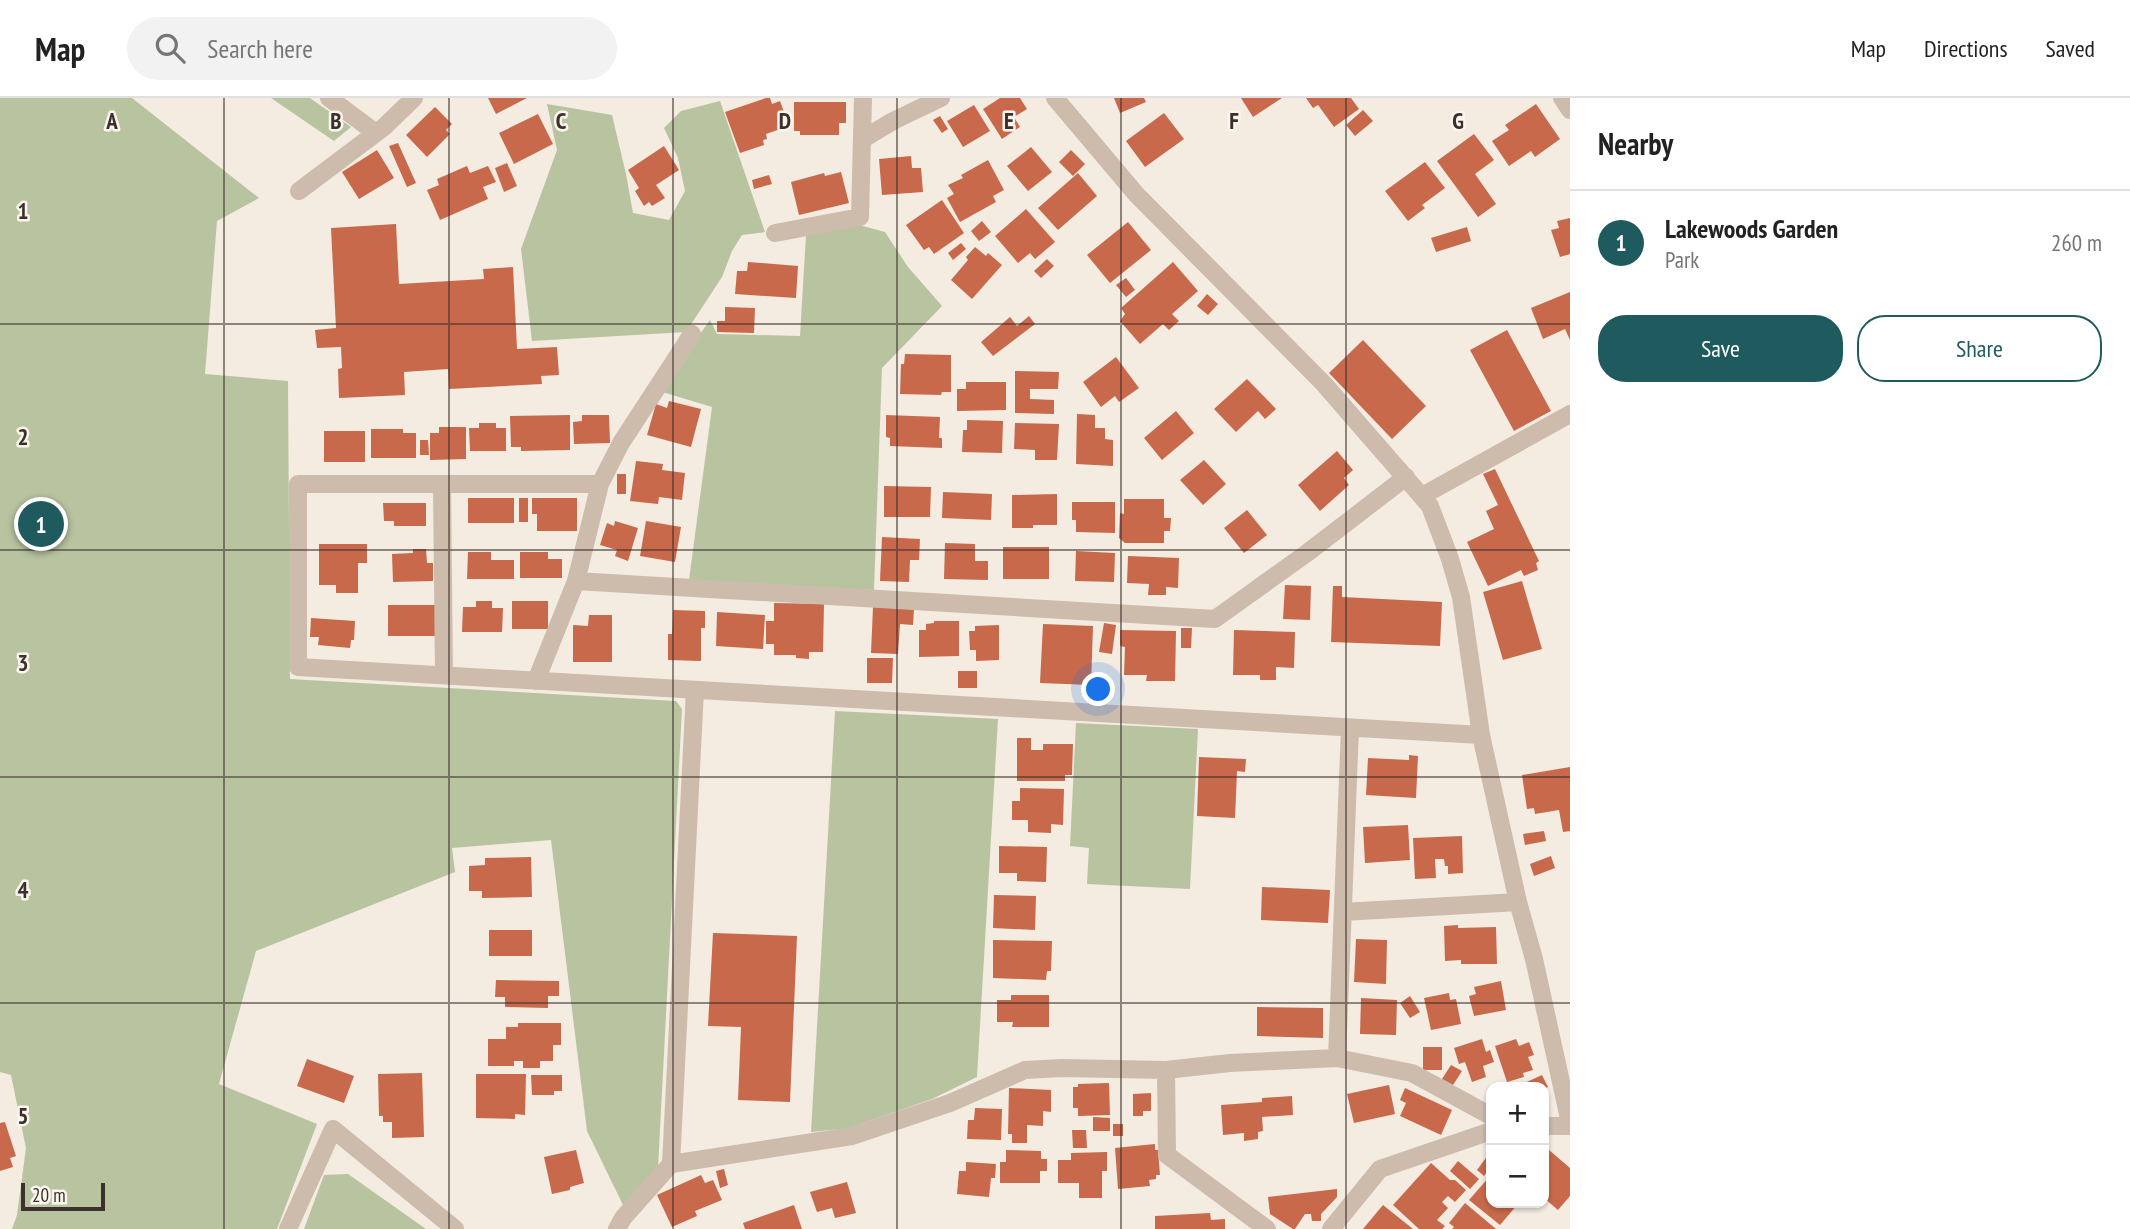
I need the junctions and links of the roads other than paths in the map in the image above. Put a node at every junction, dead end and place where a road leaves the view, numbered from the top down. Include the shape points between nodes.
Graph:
1 (329, 98) edge
2 (414, 98) edge
3 (863, 98) edge
4 (941, 98) edge
5 (1055, 98) edge
6 (1562, 98) edge
7 (1570, 110) edge
8 (376, 132) junction
9 (863, 139) junction
10 (299, 191) dead end
11 (775, 233) dead end
12 (692, 334) dead end
13 (1570, 414) edge
14 (1406, 477) junction
15 (442, 484) junction
16 (600, 484) junction
17 (1422, 496) junction
18 (576, 581) junction
19 (443, 675) junction
20 (536, 681) junction
21 (695, 690) junction
22 (1350, 728) junction
23 (1481, 735) junction
24 (1518, 902) junction
25 (1343, 912) junction
26 (1337, 1058) junction
27 (1166, 1070) junction
28 (1486, 1113) edge
29 (1570, 1125) edge
30 (1549, 1126) edge
31 (1486, 1133) edge
32 (671, 1164) junction
33 (288, 1229) edge
34 (455, 1229) edge
35 (617, 1229) edge
36 (1267, 1229) edge
37 (1331, 1229) edge

1 - 8 street
2 - 8 street
3 - 9 street
4 - 9 street
5 - 14 street via 1136,194 1324,384
6 - 7 street
8 - 10 street
9 - 11 street via 860,217
12 - 16 street via 621,443
13 - 17 street
14 - 17 street
14 - 18 street via 1215,619
15 - 16 street
15 - 19 street
15 - 19 street via 298,484 298,667
16 - 18 street
17 - 23 street via 1430,506 1461,597
18 - 20 street
19 - 20 street
20 - 21 street
21 - 22 street
21 - 32 street
22 - 23 street
22 - 25 street
23 - 24 street
24 - 25 street
24 - 29 street via 1535,959
25 - 26 street
26 - 27 street
26 - 28 street via 1412,1073
27 - 32 street via 1025,1070 950,1103 852,1136
27 - 36 street via 1167,1156
29 - 30 street
31 - 37 street via 1380,1170
32 - 35 street
33 - 34 street via 333,1129

